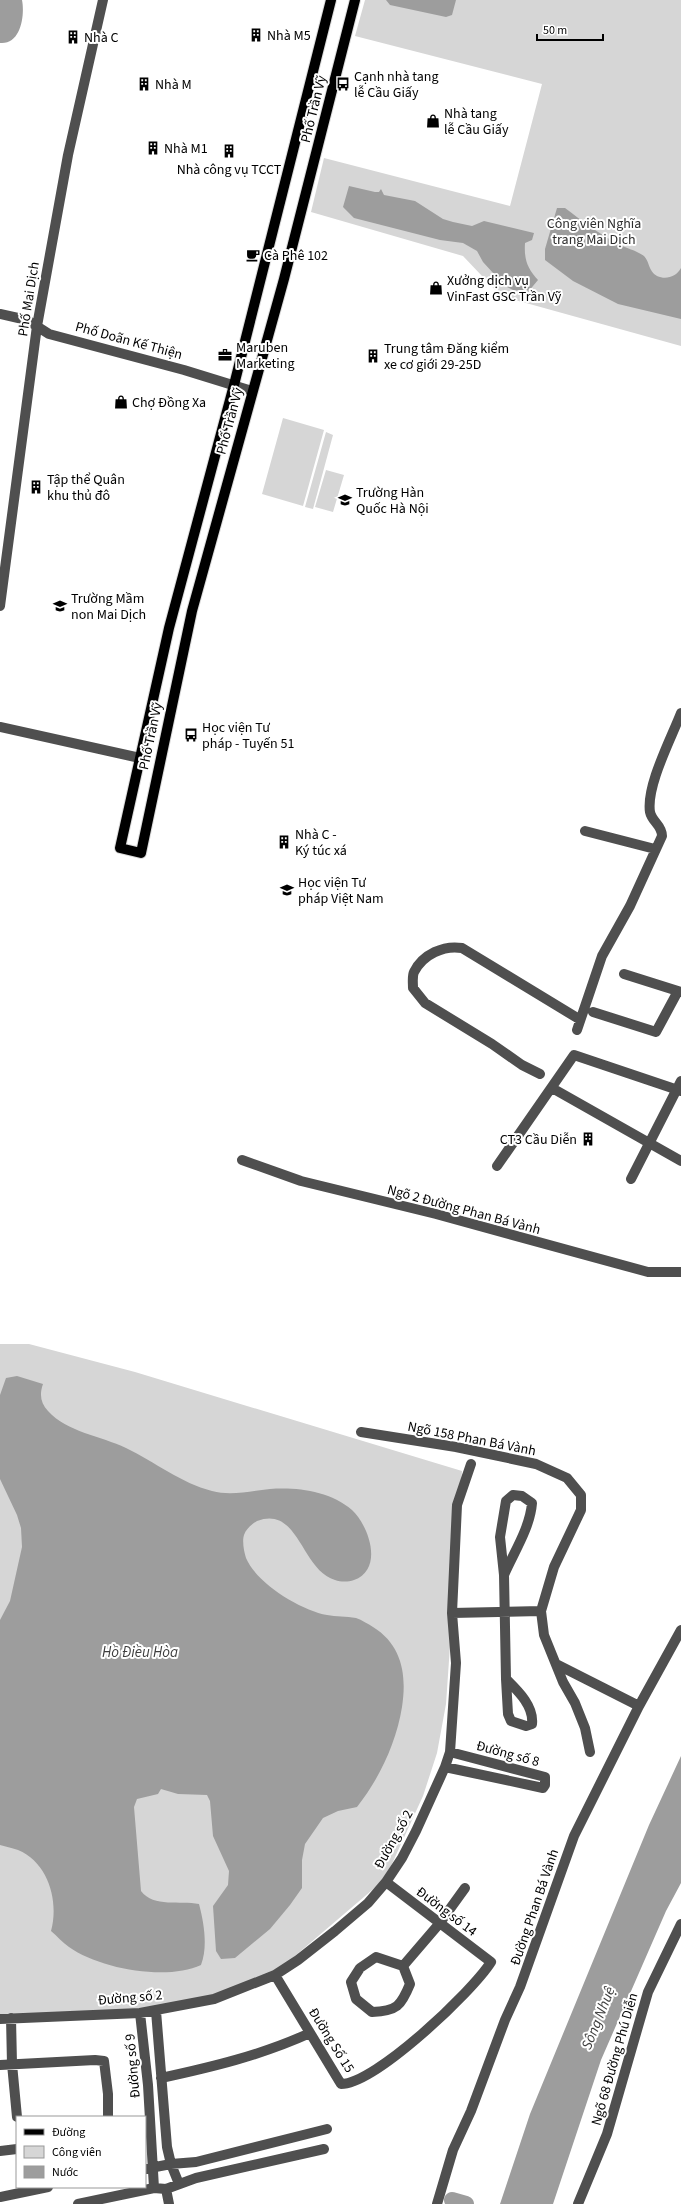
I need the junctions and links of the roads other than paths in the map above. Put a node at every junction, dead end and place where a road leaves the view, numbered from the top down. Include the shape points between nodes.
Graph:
1 (103, 0) edge
2 (331, 0) edge
3 (355, 0) edge
4 (0, 314) edge
5 (37, 326) junction
6 (234, 385) junction
7 (252, 391) junction
8 (0, 606) edge
9 (681, 713) edge
10 (0, 727) edge
11 (140, 758) junction
12 (159, 762) junction
13 (585, 831) dead end
14 (655, 849) junction
15 (624, 974) dead end
16 (679, 992) edge
17 (593, 1012) dead end
18 (580, 1019) junction
19 (577, 1030) dead end
20 (540, 1074) dead end
21 (679, 1087) edge
22 (552, 1088) junction
23 (649, 1144) junction
24 (242, 1160) dead end
25 (681, 1161) edge
26 (497, 1166) dead end
27 (631, 1179) dead end
28 (681, 1272) edge
29 (361, 1432) dead end
30 (470, 1464) dead end
31 (504, 1575) junction
32 (541, 1611) junction
33 (505, 1613) junction
34 (452, 1614) junction
35 (681, 1630) edge
36 (556, 1664) junction
37 (506, 1679) dead end
38 (639, 1706) junction
39 (450, 1752) junction
40 (590, 1752) dead end
41 (445, 1767) junction
42 (386, 1882) junction
43 (465, 1888) dead end
44 (439, 1924) junction
45 (681, 1924) edge
46 (403, 1966) junction
47 (275, 1975) junction
48 (156, 2011) junction
49 (140, 2013) junction
50 (11, 2018) junction
51 (0, 2019) edge
52 (437, 2021) joint
53 (310, 2033) junction
54 (12, 2064) junction
55 (0, 2065) edge
56 (161, 2078) junction
57 (17, 2116) edge
58 (108, 2116) edge
59 (328, 2129) dead end
60 (16, 2149) edge
61 (324, 2149) dead end
62 (0, 2151) edge
63 (170, 2164) junction
64 (148, 2169) edge
65 (179, 2184) junction
66 (154, 2188) junction
67 (29, 2189) edge
68 (166, 2190) junction
69 (0, 2197) edge
70 (78, 2204) edge
71 (169, 2204) edge
72 (437, 2204) edge
73 (578, 2204) edge

1 - 5 street, Phố Mai Dịch via 71,140
2 - 6 main road, Phố Trần Vỹ
3 - 7 main road, Phố Trần Vỹ
4 - 5 street, Phố Doãn Kế Thiện via 27,320
5 - 6 street, Phố Doãn Kế Thiện via 49,334
5 - 8 street, Phố Mai Dịch
6 - 7 street, Phố Doãn Kế Thiện
6 - 11 main road, Phố Trần Vỹ via 169,628
7 - 12 main road, Phố Trần Vỹ via 192,611
9 - 14 street via 650,793 652,818 662,829 662,836
10 - 11 street
11 - 12 main road
11 - 12 main road, Phố Trần Vỹ via 120,848 141,853
13 - 14 street
14 - 18 street via 630,906 602,956
15 - 16 street
16 - 17 street via 656,1032
18 - 19 street
18 - 20 street via 462,948 452,946 440,949 422,962 414,973 413,988 425,1003
21 - 22 street via 574,1055
21 - 23 street
22 - 23 street
22 - 26 street
23 - 25 street
23 - 27 street
24 - 28 street, Ngõ 2 Đường Phan Bá Vành via 301,1181 436,1214 648,1272
29 - 32 street, Ngõ 158 Phan Bá Vành via 456,1447 536,1464 567,1478 582,1495 581,1510 554,1566
30 - 34 street, Đường số 2 via 457,1505
31 - 31 street via 532,1510 532,1503 522,1496 513,1495 506,1501 500,1537
31 - 33 street
32 - 33 street
32 - 36 street, Ngõ 158 Phan Bá Vành via 544,1635
33 - 34 street
33 - 37 street
34 - 39 street, Đường số 2 via 456,1663
35 - 38 street, Đường Phan Bá Vành
36 - 38 street
36 - 40 street, Ngõ 158 Phan Bá Vành via 585,1728
38 - 72 street, Đường Phan Bá Vành via 574,1836 520,1987 471,2112 453,2150
39 - 41 street, Đường số 2
39 - 41 street, Đường số 8 via 544,1777 546,1785 543,1788
41 - 42 street, Đường số 2 via 402,1858
42 - 44 street, Đường số 14
42 - 47 street, Đường số 2 via 368,1903 335,1931
43 - 44 street
44 - 46 street
44 - 52 street, Đường số 14 via 491,1962 472,1987
45 - 73 street, Ngõ 68 Đường Phú Diễn via 648,1992 607,2134
46 - 46 street via 410,1984 402,2002 387,2012 372,2012 356,1999 351,1982 360,1968 376,1957
47 - 48 street, Đường số 2 via 214,1999
47 - 53 street, Đường Số 15
48 - 49 street, Đường số 2
48 - 56 street, Đường số 9
49 - 50 street, Đường số 2
49 - 64 street, Đường số 9 via 148,2085
50 - 51 street, Đường số 2
50 - 54 street
52 - 53 street, Đường Số 15 via 386,2061 347,2084 341,2084
53 - 56 street via 279,2047 219,2066
54 - 55 street
54 - 57 street
54 - 58 street via 104,2061
56 - 63 street, Đường số 9
59 - 63 street via 196,2162
60 - 62 street
61 - 65 street
63 - 64 street
63 - 65 street, Đường số 9
64 - 66 street, Đường số 9
65 - 68 street
66 - 68 street
66 - 70 street
67 - 69 street
68 - 71 street

